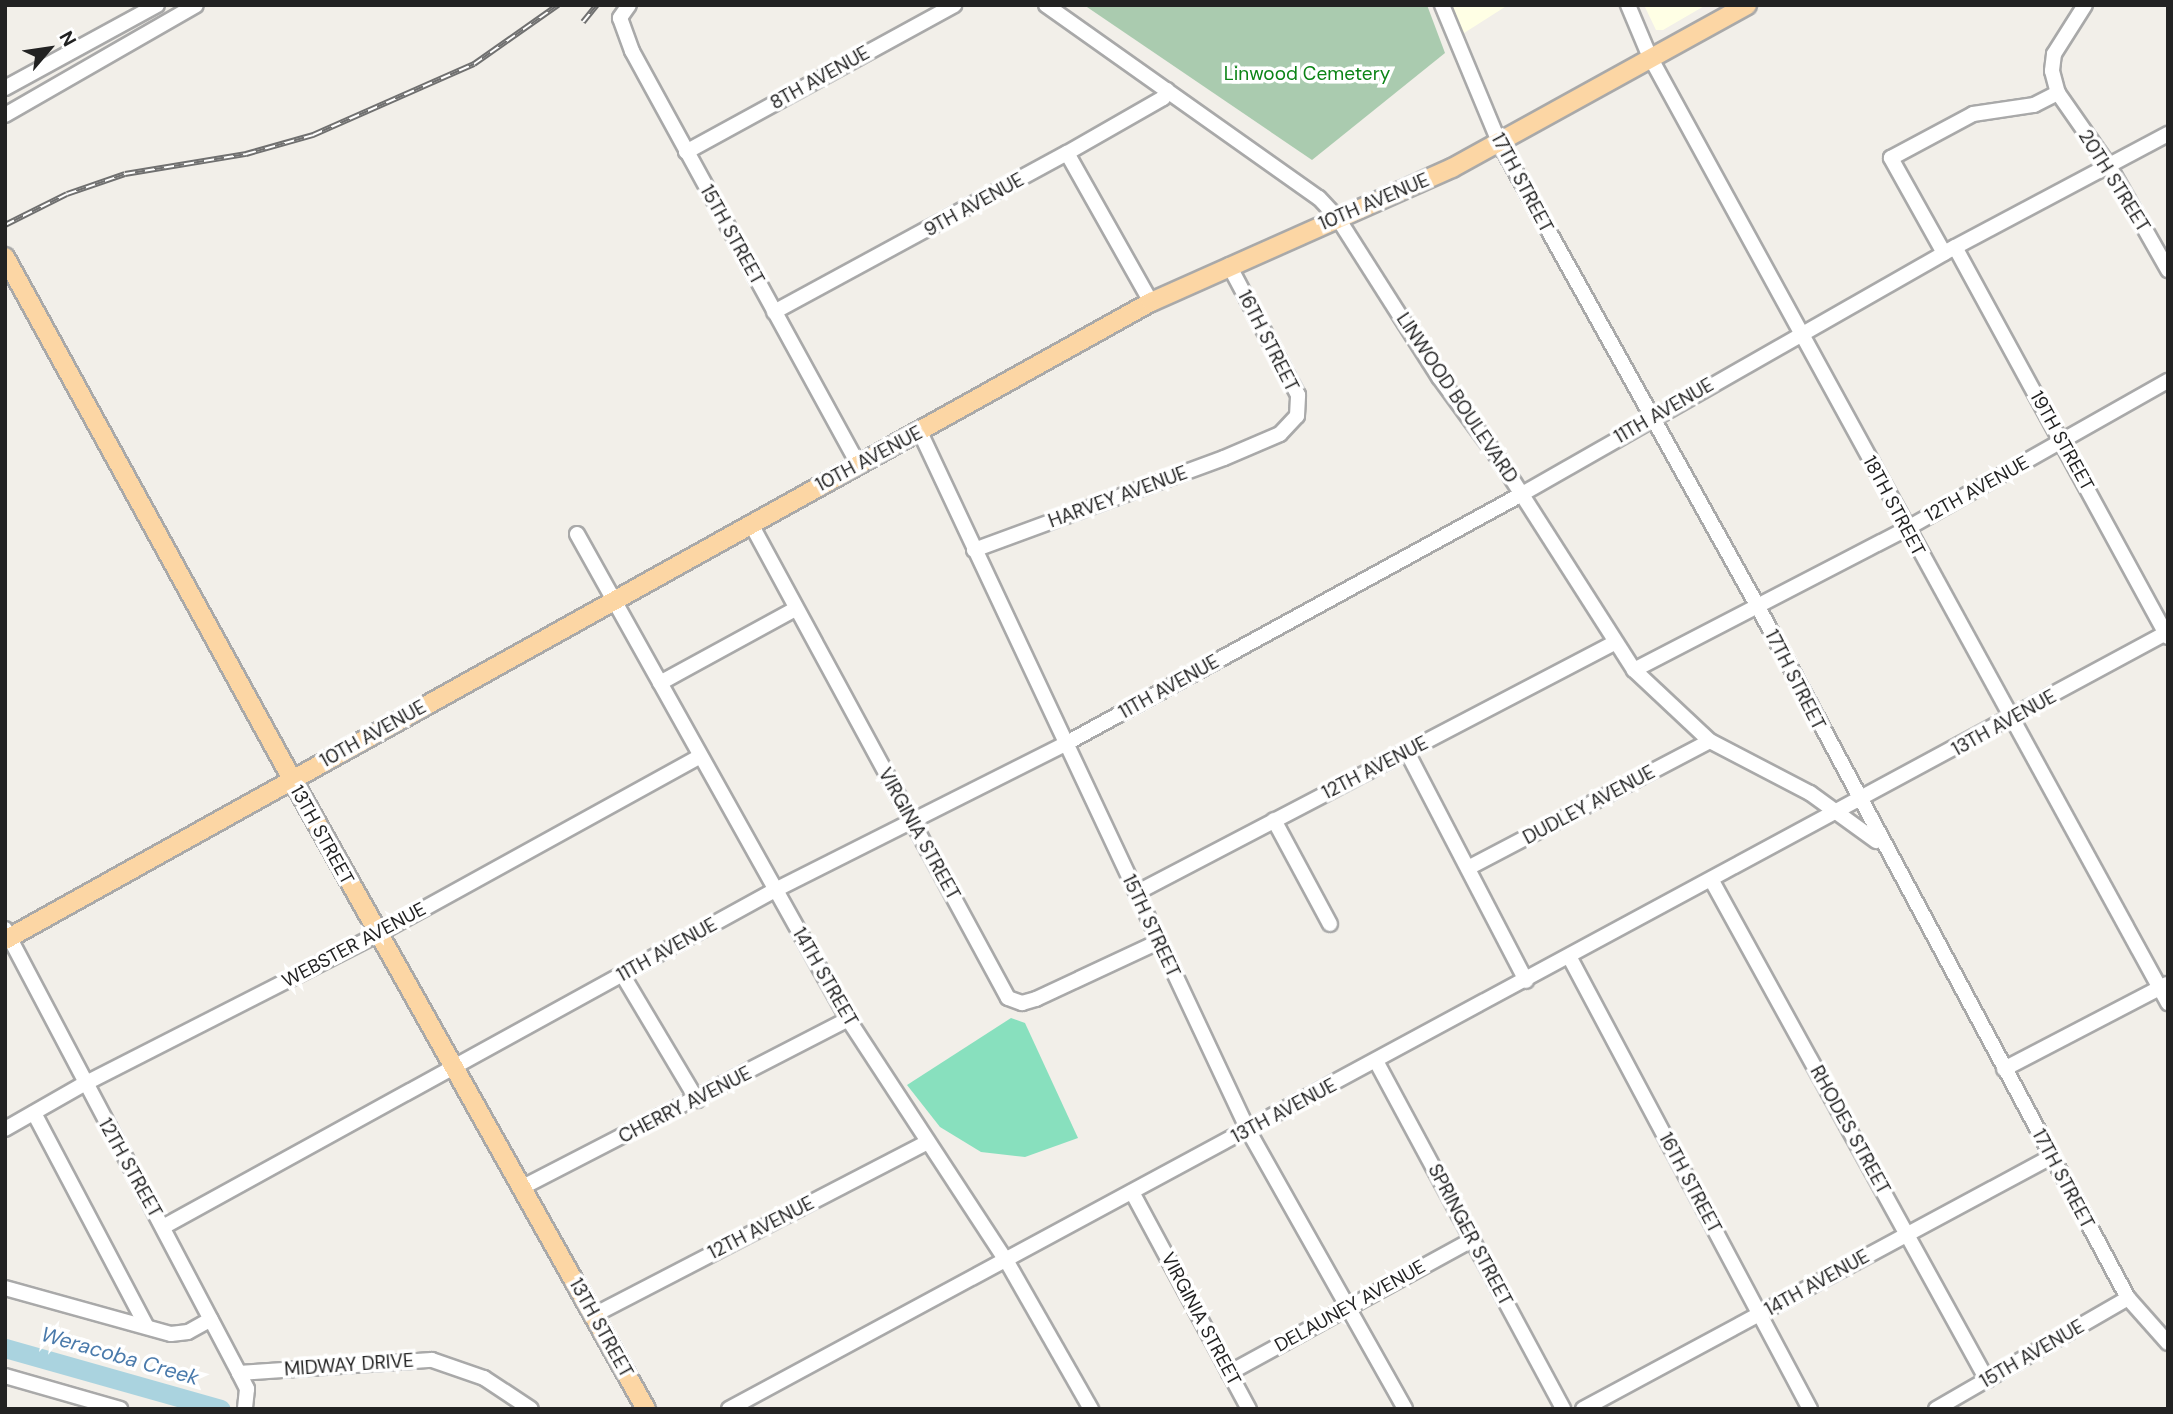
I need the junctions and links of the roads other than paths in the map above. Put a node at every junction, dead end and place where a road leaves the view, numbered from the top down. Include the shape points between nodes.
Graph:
1 (157, 5) edge
2 (196, 5) edge
3 (629, 5) edge
4 (954, 5) edge
5 (1046, 5) edge
6 (1442, 5) edge
7 (1628, 5) edge
8 (1747, 5) edge
9 (2085, 5) edge
10 (1649, 55) junction
11 (5, 88) edge
12 (1167, 90) junction
13 (2058, 93) junction
14 (5, 115) edge
15 (2168, 134) edge
16 (1499, 142) junction
17 (686, 152) junction
18 (1067, 153) junction
19 (2109, 166) junction
20 (1337, 217) junction
21 (1949, 250) junction
22 (5, 257) edge
23 (1229, 265) junction
24 (2168, 270) edge
25 (1151, 302) junction
26 (774, 312) junction
27 (1801, 333) junction
28 (2168, 382) edge
29 (1649, 419) junction
30 (920, 432) junction
31 (1262, 442) joint
32 (2063, 442) junction
33 (858, 464) junction
34 (1522, 494) junction
35 (751, 524) junction
36 (1906, 528) junction
37 (577, 534) dead end
38 (974, 550) junction
39 (613, 599) junction
40 (1757, 605) junction
41 (795, 609) junction
42 (2167, 634) edge
43 (1614, 643) junction
44 (1634, 670) junction
45 (660, 683) junction
46 (2011, 720) junction
47 (1710, 741) junction
48 (1065, 744) junction
49 (1407, 752) junction
50 (700, 756) junction
51 (292, 779) junction
52 (1858, 802) junction
53 (1840, 813) junction
54 (1274, 820) junction
55 (912, 822) junction
56 (1883, 847) junction
57 (1468, 868) junction
58 (1712, 881) junction
59 (775, 890) junction
60 (1136, 893) junction
61 (1330, 924) dead end
62 (378, 934) junction
63 (7, 936) edge
64 (1158, 942) junction
65 (1570, 958) junction
66 (622, 974) junction
67 (1526, 981) junction
68 (2164, 986) edge
69 (2168, 1003) edge
70 (848, 1019) junction
71 (1376, 1062) junction
72 (454, 1068) junction
73 (2004, 1069) junction
74 (84, 1084) junction
75 (697, 1100) junction
76 (34, 1113) junction
77 (5, 1129) edge
78 (1248, 1130) junction
79 (928, 1142) junction
80 (2051, 1157) junction
81 (521, 1188) junction
82 (1132, 1192) junction
83 (163, 1227) junction
84 (1908, 1234) junction
85 (1472, 1240) junction
86 (1006, 1260) junction
87 (5, 1288) edge
88 (2128, 1298) junction
89 (1349, 1305) junction
90 (594, 1315) junction
91 (1760, 1315) junction
92 (211, 1320) junction
93 (148, 1327) junction
94 (2166, 1338) edge
95 (239, 1373) junction
96 (1229, 1373) junction
97 (5, 1376) edge
98 (1987, 1380) junction
99 (245, 1408) edge
100 (120, 1409) edge
101 (531, 1409) edge
102 (646, 1409) edge
103 (729, 1409) edge
104 (1091, 1409) edge
105 (1249, 1409) edge
106 (1405, 1409) edge
107 (1563, 1409) edge
108 (1583, 1409) edge
109 (1810, 1409) edge
110 (1936, 1409) edge

1 - 11 street
2 - 14 street
3 - 17 street, 15TH STREET via 620,18 632,51
4 - 17 street, 8TH AVENUE
5 - 12 street, LINWOOD BOULEVARD
6 - 16 street, 17TH STREET
7 - 10 street, 18TH STREET
8 - 10 main road, 10TH AVENUE
9 - 13 street via 2054,54 2052,71
10 - 16 main road, 10TH AVENUE
10 - 27 street, 18TH STREET
12 - 18 street, 9TH AVENUE via 1163,98
12 - 20 street, LINWOOD BOULEVARD via 1300,181
13 - 19 street, 20TH STREET
13 - 21 street, 19TH STREET via 2034,105 1973,114 1891,158
15 - 19 street, 11TH AVENUE
16 - 20 main road, 10TH AVENUE via 1415,185
16 - 29 street, 17TH STREET
17 - 26 street, 15TH STREET
18 - 25 street
18 - 26 street, 9TH AVENUE
19 - 21 street, 11TH AVENUE
19 - 24 street, 20TH STREET
20 - 23 main road, 10TH AVENUE
20 - 34 street, LINWOOD BOULEVARD via 1439,377
21 - 27 street, 11TH AVENUE
21 - 32 street, 19TH STREET
22 - 51 main road, 13TH STREET
23 - 25 main road, 10TH AVENUE
23 - 31 street, 16TH STREET via 1298,395 1297,416 1280,434
25 - 30 main road, 10TH AVENUE
26 - 33 street, 15TH STREET
27 - 29 street, 11TH AVENUE
27 - 36 street, 18TH STREET
28 - 32 street, 12TH AVENUE
29 - 34 street, 11TH AVENUE
29 - 40 street, 17TH STREET
30 - 33 main road, 10TH AVENUE
30 - 38 street, 15TH STREET
31 - 38 street, HARVEY AVENUE
32 - 36 street, 12TH AVENUE
32 - 42 street, 19TH STREET
33 - 35 main road, 10TH AVENUE
34 - 43 street, LINWOOD BOULEVARD
34 - 48 street, 11TH AVENUE
35 - 39 main road, 10TH AVENUE
35 - 41 street, VIRGINIA STREET
36 - 40 street, 12TH AVENUE
36 - 46 street, 18TH STREET
37 - 39 street, 14TH STREET
38 - 48 street, 15TH STREET
39 - 45 street, 14TH STREET
39 - 51 main road, 10TH AVENUE
40 - 44 street, 12TH AVENUE
40 - 52 street, 17TH STREET
41 - 45 street
41 - 55 street, VIRGINIA STREET
42 - 46 street, 13TH AVENUE
43 - 44 street, LINWOOD BOULEVARD
43 - 49 street, 12TH AVENUE
44 - 47 street, LINWOOD BOULEVARD via 1681,719
45 - 50 street, 14TH STREET
46 - 52 street, 13TH AVENUE
46 - 68 street, 18TH STREET
47 - 53 street, LINWOOD BOULEVARD
47 - 57 street, DUDLEY AVENUE
48 - 55 street, 11TH AVENUE
48 - 60 street, 15TH STREET
49 - 54 street, 12TH AVENUE
49 - 57 street
50 - 59 street, 14TH STREET
50 - 62 street, WEBSTER AVENUE
51 - 62 main road, 13TH STREET
51 - 63 main road, 10TH AVENUE
52 - 53 street, 13TH AVENUE
52 - 56 street, 17TH STREET
53 - 56 street
53 - 58 street, 13TH AVENUE
54 - 60 street, 12TH AVENUE
54 - 61 street
55 - 59 street, 11TH AVENUE
55 - 64 street, VIRGINIA STREET via 1014,1002 1036,999
56 - 73 street, 17TH STREET
57 - 67 street
58 - 65 street, 13TH AVENUE
58 - 84 street, RHODES STREET
59 - 66 street, 11TH AVENUE
59 - 70 street, 14TH STREET
60 - 64 street, 15TH STREET
62 - 72 main road, 13TH STREET
62 - 74 street, WEBSTER AVENUE
63 - 74 street, 12TH STREET
64 - 78 street, 15TH STREET
65 - 67 street, 13TH AVENUE
65 - 91 street, 16TH STREET
66 - 72 street, 11TH AVENUE
66 - 75 street
67 - 71 street, 13TH AVENUE
68 - 69 street, 18TH STREET
68 - 73 street
70 - 75 street, CHERRY AVENUE
70 - 79 street, 14TH STREET
71 - 78 street, 13TH AVENUE
71 - 85 street, SPRINGER STREET
72 - 81 main road, 13TH STREET
72 - 83 street, 11TH AVENUE
73 - 80 street, 17TH STREET
74 - 76 street, WEBSTER AVENUE
74 - 83 street, 12TH STREET
75 - 81 street, CHERRY AVENUE
76 - 77 street, WEBSTER AVENUE
76 - 93 street
78 - 82 street, 13TH AVENUE
78 - 89 street, 15TH STREET
79 - 86 street, 14TH STREET
79 - 90 street, 12TH AVENUE
80 - 84 street, 14TH AVENUE
80 - 88 street, 17TH STREET
81 - 90 main road, 13TH STREET
82 - 86 street, 13TH AVENUE
82 - 96 street, VIRGINIA STREET
83 - 92 street, 12TH STREET
84 - 91 street, 14TH AVENUE
84 - 98 street, RHODES STREET
85 - 89 street, DELAUNEY AVENUE
85 - 107 street, SPRINGER STREET
86 - 103 street, 13TH AVENUE
86 - 104 street, 14TH STREET
87 - 93 street
88 - 94 street, 17TH STREET
88 - 98 street, 15TH AVENUE
89 - 96 street, DELAUNEY AVENUE
89 - 106 street, 15TH STREET
90 - 102 main road, 13TH STREET
91 - 108 street, 14TH AVENUE
91 - 109 street, 16TH STREET
92 - 93 street via 188,1332
92 - 95 street, 12TH STREET
95 - 99 street, 12TH STREET via 247,1389
95 - 101 street, MIDWAY DRIVE via 432,1360 484,1378
96 - 105 street, VIRGINIA STREET
97 - 100 street
98 - 110 street, 15TH AVENUE

